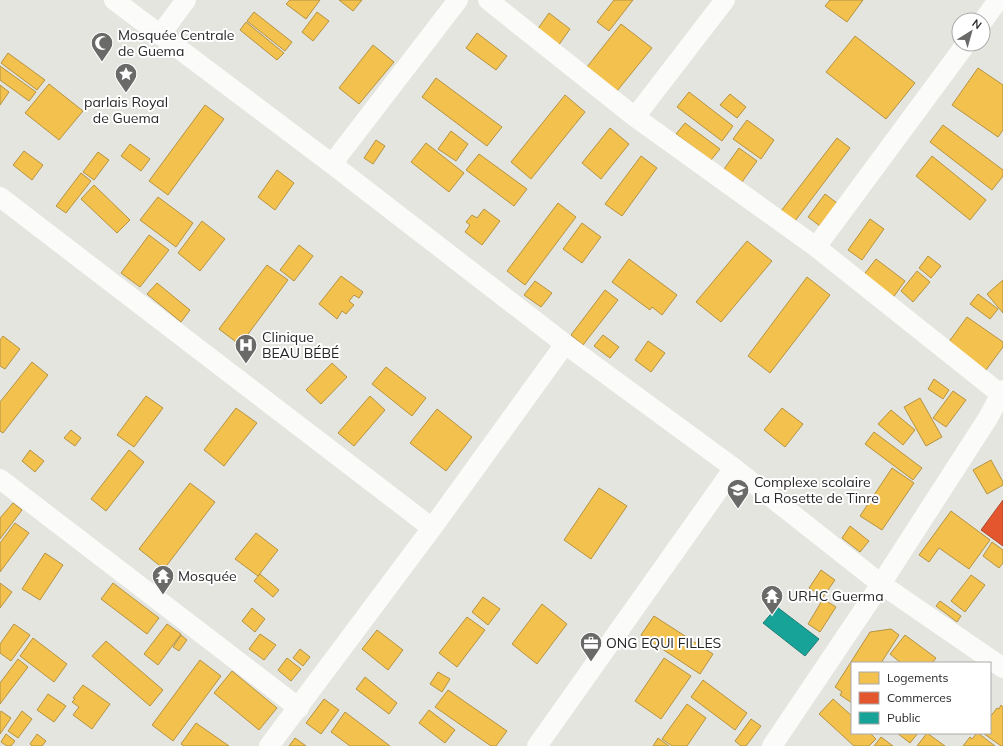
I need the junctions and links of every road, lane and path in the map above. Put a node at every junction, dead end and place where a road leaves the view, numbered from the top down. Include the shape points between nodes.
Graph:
1 (114, 0) edge
2 (186, 0) edge
3 (458, 0) edge
4 (488, 0) edge
5 (725, 0) edge
6 (998, 0) edge
7 (989, 12) edge
8 (160, 35) junction
9 (960, 52) edge
10 (635, 117) junction
11 (332, 164) junction
12 (0, 197) edge
13 (816, 247) junction
14 (565, 344) junction
15 (1002, 393) edge
16 (734, 468) junction
17 (0, 479) edge
18 (432, 528) junction
19 (881, 584) junction
20 (1003, 668) edge
21 (299, 708) junction
22 (270, 746) edge
23 (537, 746) edge
24 (772, 746) edge

1 - 8 street
2 - 8 street
3 - 11 street
4 - 10 street
5 - 10 street
6 - 7 street
8 - 11 street
9 - 13 street
10 - 13 street
11 - 14 street
12 - 18 street
13 - 15 street
14 - 16 street
14 - 18 street
15 - 19 street
16 - 19 street
16 - 23 street
17 - 21 street
18 - 21 street
19 - 20 street
19 - 24 street
21 - 22 street

